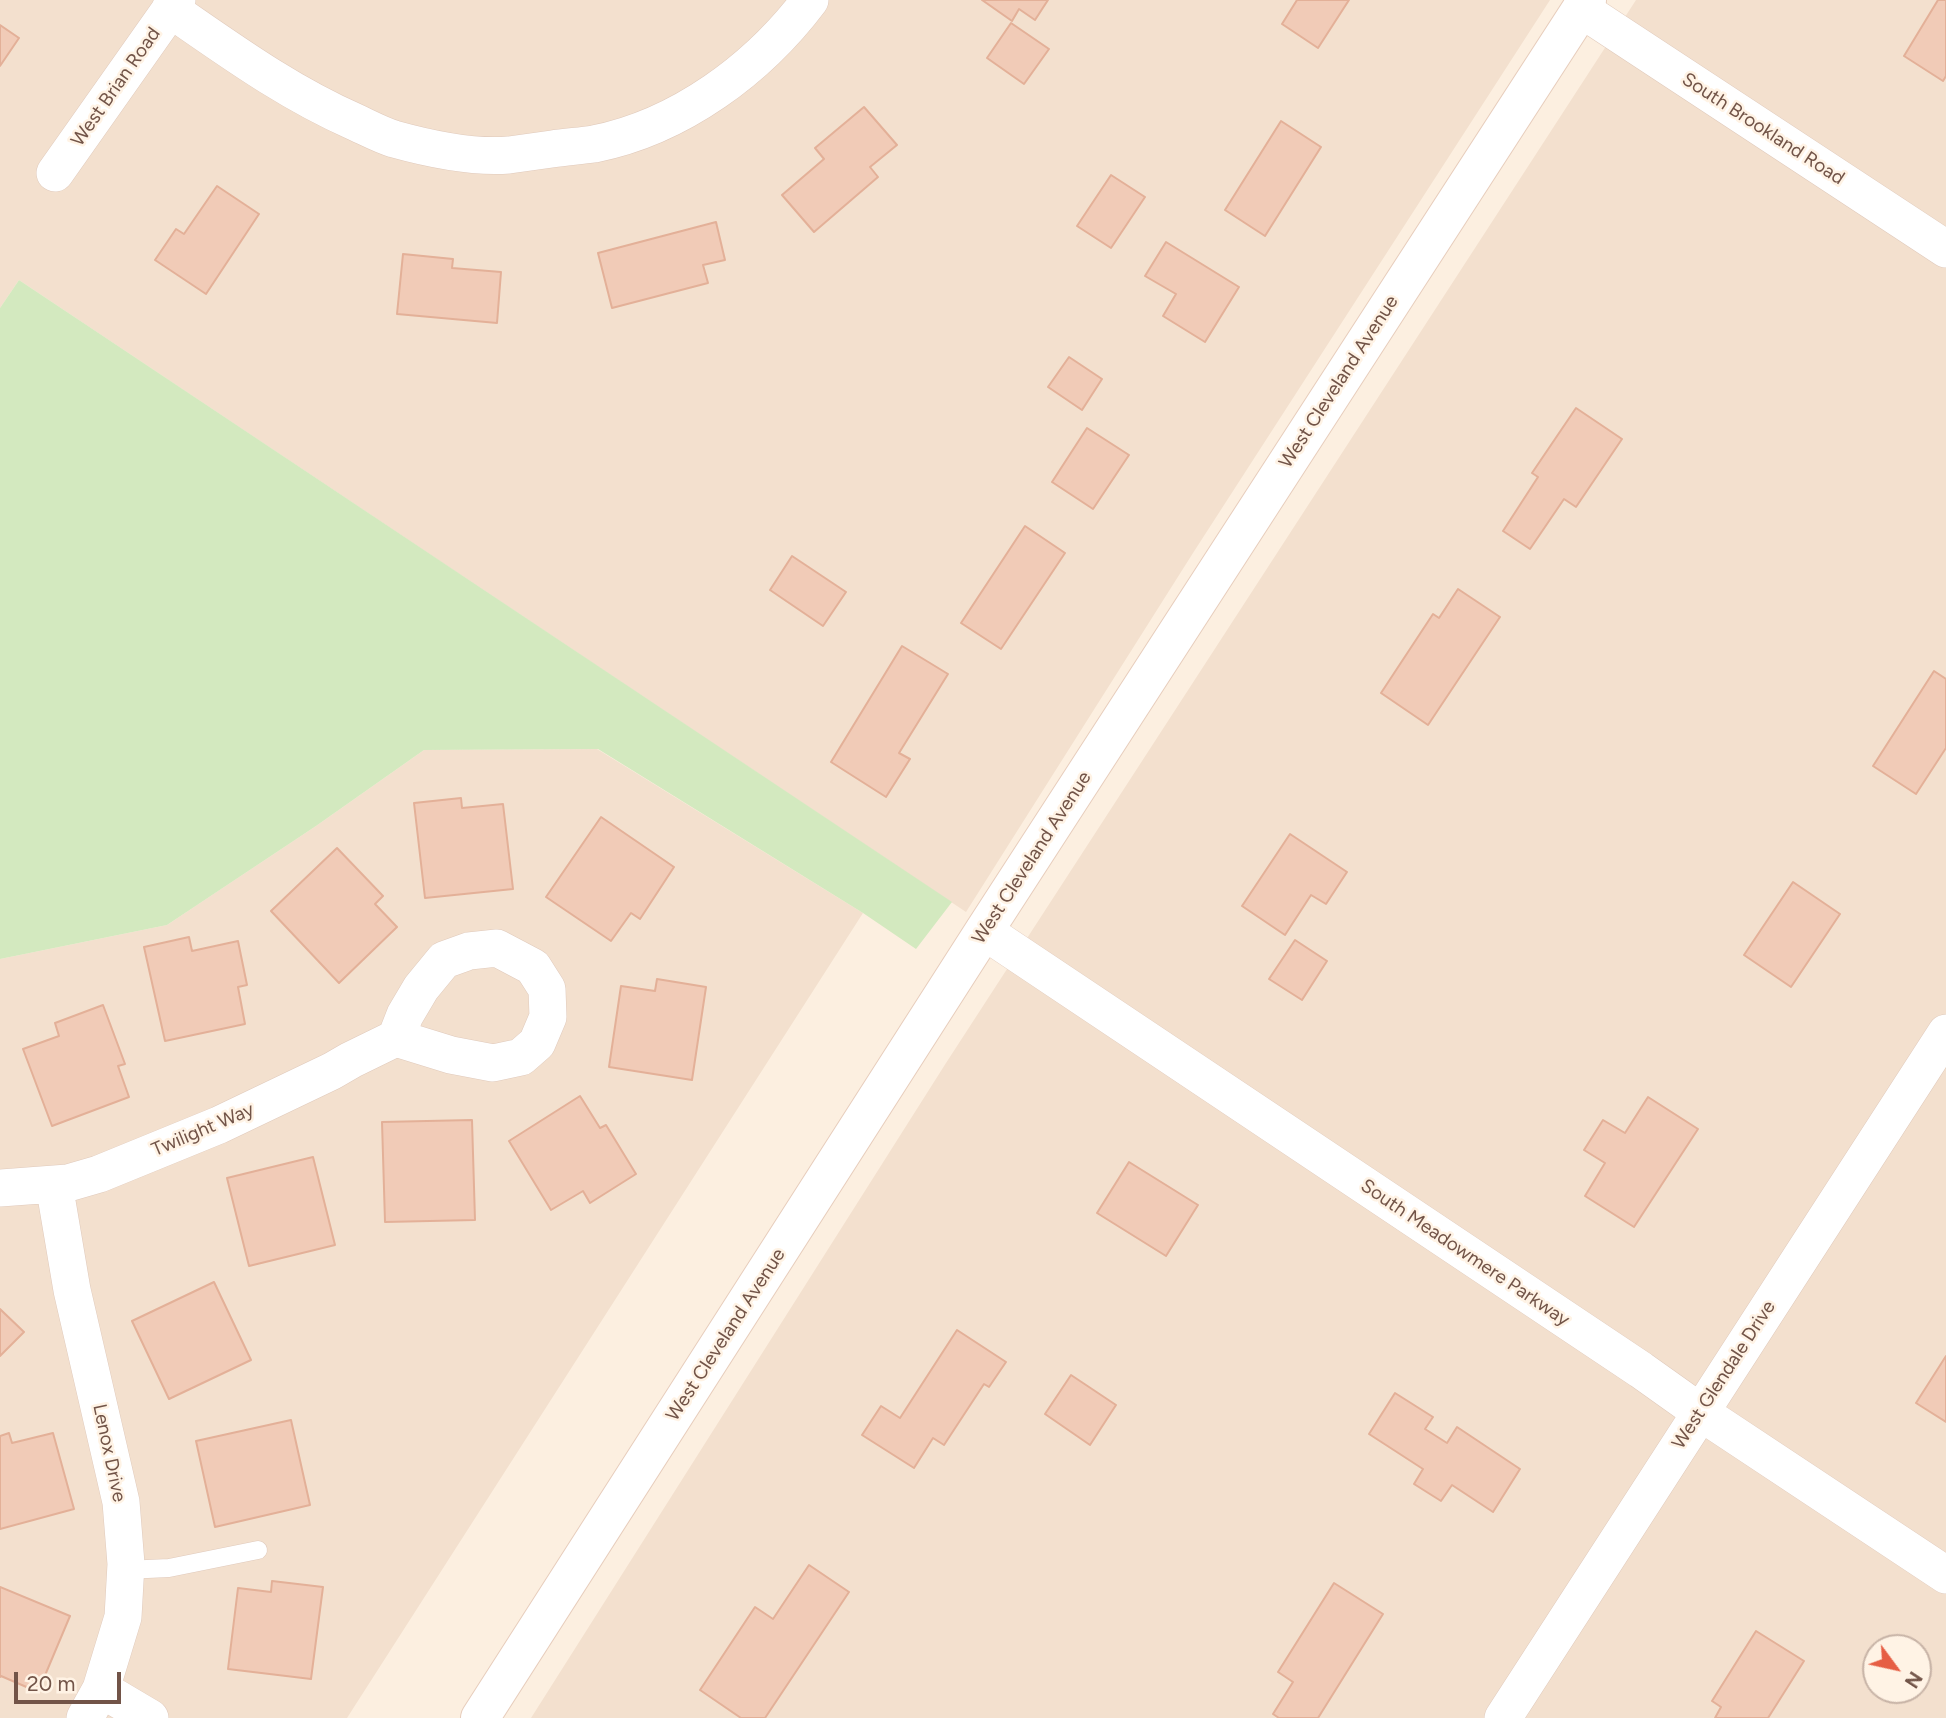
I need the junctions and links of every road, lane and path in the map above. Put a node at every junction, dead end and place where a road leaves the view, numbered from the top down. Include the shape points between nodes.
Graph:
1 (810, 0) edge
2 (1584, 4) edge
3 (173, 5) edge
4 (55, 173) dead end
5 (1946, 249) edge
6 (984, 931) junction
7 (1946, 1033) edge
8 (396, 1038) dead end
9 (54, 1184) junction
10 (0, 1188) edge
11 (1700, 1412) junction
12 (258, 1550) dead end
13 (125, 1570) junction
14 (1946, 1575) edge
15 (93, 1704) edge
16 (150, 1718) edge
17 (480, 1718) edge
18 (1503, 1718) edge

1 - 3 street via 740,74 678,113 595,144 507,155 461,153 392,138 321,107 272,79
2 - 5 street, South Brookland Road
2 - 6 main road, West Cleveland Avenue
3 - 4 street, West Brian Road
6 - 11 street, South Meadowmere Parkway
6 - 17 main road, West Cleveland Avenue
7 - 11 street, West Glendale Drive
8 - 9 street, Twilight Way via 219,1125 99,1174
9 - 10 street, Twilight Way
9 - 13 street, Lenox Drive via 72,1290 121,1502
11 - 14 street, South Meadowmere Parkway
11 - 18 street, West Glendale Drive
12 - 13 lane via 169,1568
13 - 15 street, Lenox Drive via 123,1616
15 - 16 street

